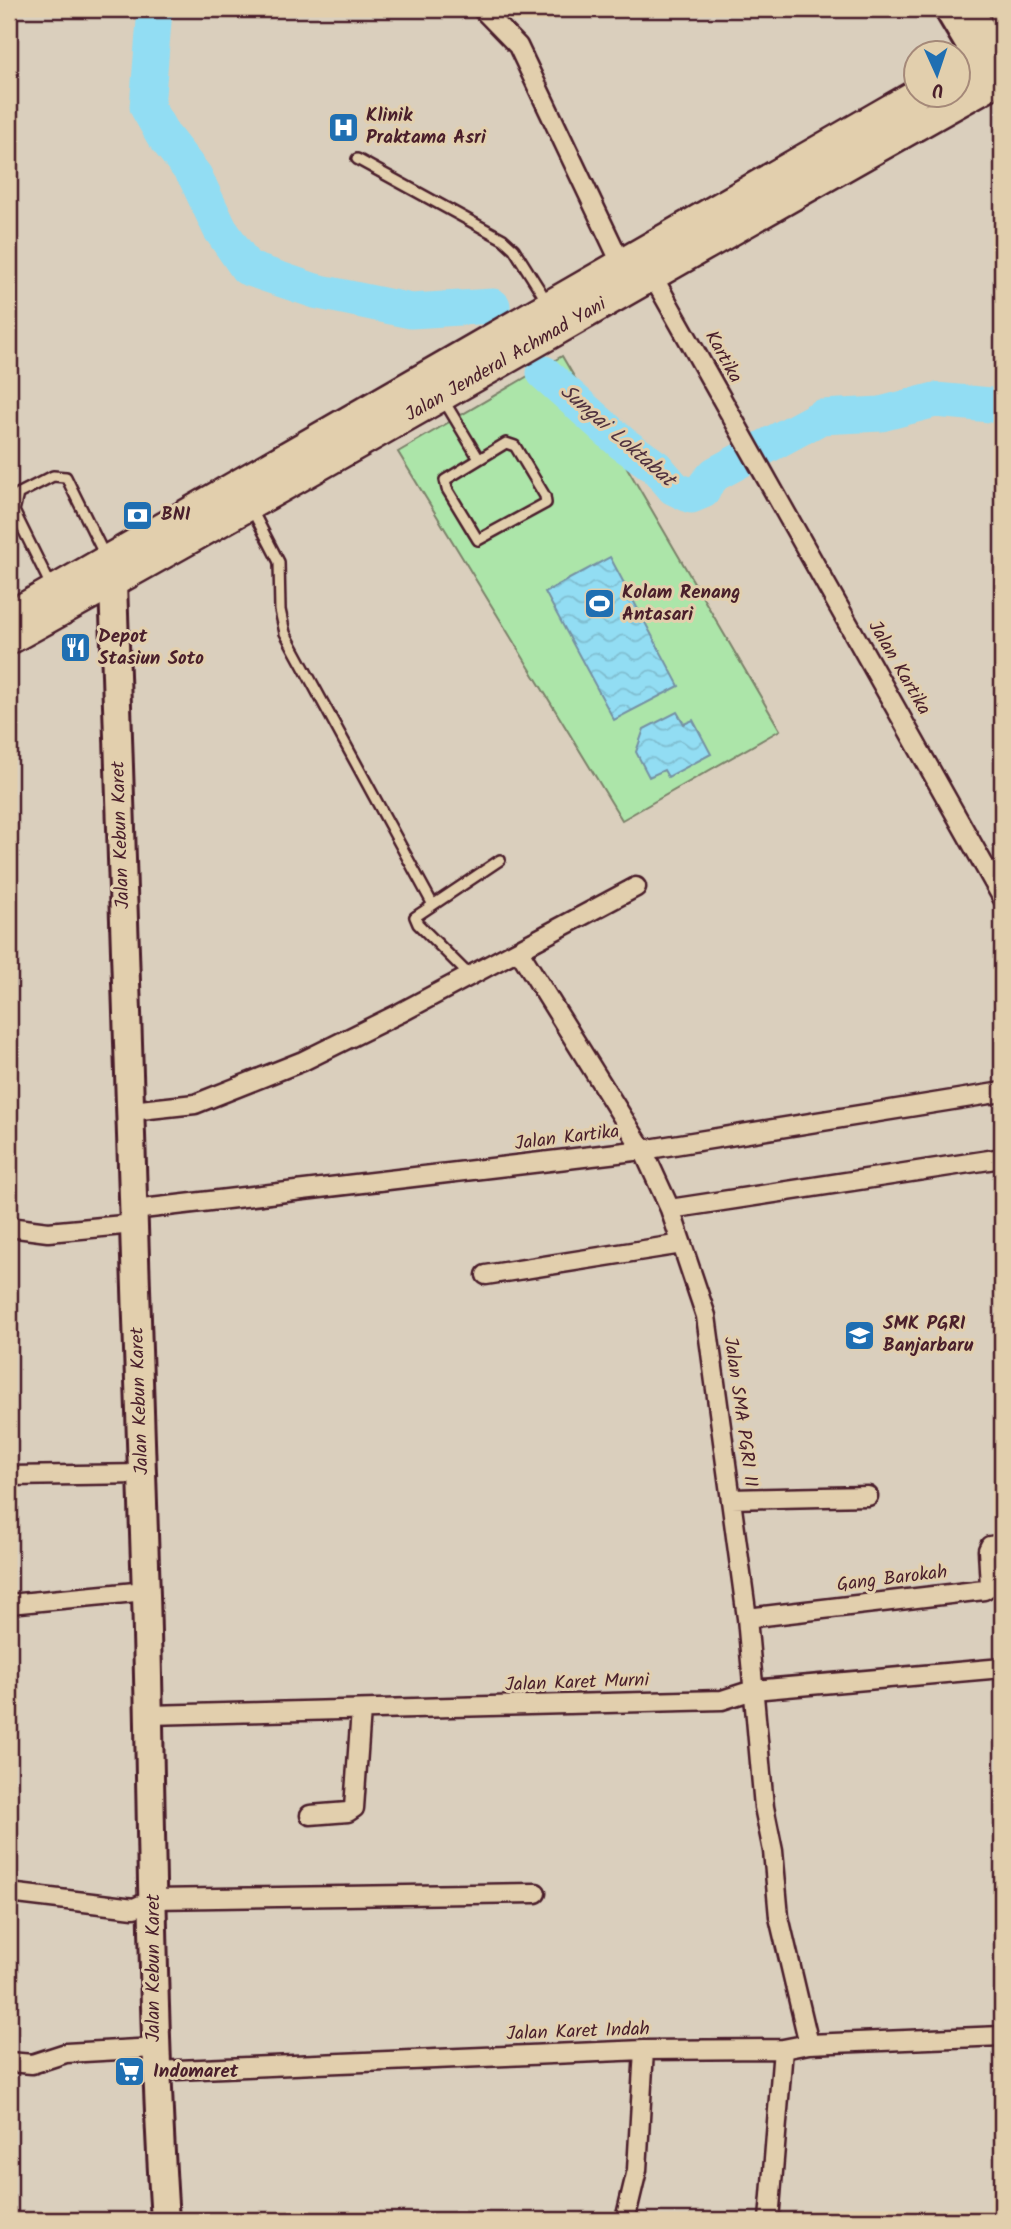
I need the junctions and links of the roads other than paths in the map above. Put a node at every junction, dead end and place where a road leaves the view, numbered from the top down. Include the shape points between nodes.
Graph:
1 (482, 9) edge
2 (948, 9) edge
3 (969, 9) edge
4 (990, 64) edge
5 (902, 102) edge
6 (357, 159) dead end
7 (621, 263) junction
8 (652, 275) junction
9 (549, 304) junction
10 (530, 331) junction
11 (500, 348) junction
12 (442, 397) junction
13 (377, 420) junction
14 (754, 454) joint
15 (479, 459) junction
16 (251, 507) junction
17 (110, 571) junction
18 (53, 591) junction
19 (9, 616) edge
20 (9, 640) edge
21 (500, 860) dead end
22 (636, 887) dead end
23 (1002, 897) edge
24 (432, 904) junction
25 (519, 951) junction
26 (470, 976) junction
27 (1002, 1093) edge
28 (131, 1111) junction
29 (643, 1150) junction
30 (1002, 1158) edge
31 (670, 1209) junction
32 (134, 1217) junction
33 (9, 1227) edge
34 (682, 1244) junction
35 (486, 1275) dead end
36 (142, 1474) junction
37 (9, 1476) edge
38 (868, 1496) dead end
39 (731, 1499) junction
40 (1002, 1544) edge
41 (146, 1591) junction
42 (9, 1604) edge
43 (747, 1618) junction
44 (1002, 1668) edge
45 (753, 1690) junction
46 (361, 1710) junction
47 (149, 1715) junction
48 (310, 1815) dead end
49 (536, 1893) dead end
50 (9, 1894) edge
51 (155, 1899) junction
52 (1002, 2036) edge
53 (809, 2044) junction
54 (783, 2049) junction
55 (644, 2050) junction
56 (155, 2060) junction
57 (9, 2062) edge
58 (165, 2220) edge
59 (625, 2220) edge
60 (769, 2220) edge

1 - 7 street via 518,46
2 - 4 main road
3 - 4 main road
4 - 8 highway, Jalan Jenderal Achmad Yani via 747,225
5 - 7 highway, Jalan Jenderal Achmad Yani
6 - 9 lane via 503,239
7 - 9 highway, Jalan Jenderal Achmad Yani
8 - 10 highway, Jalan Jenderal Achmad Yani
8 - 14 street, Kartika
9 - 10 highway, Jalan Jenderal Achmad Yani
10 - 11 highway, Jalan Jenderal Achmad Yani
11 - 12 highway, Jalan Jenderal Achmad Yani
11 - 13 highway, Jalan Jenderal Achmad Yani
12 - 13 highway, Jalan Jenderal Achmad Yani
12 - 15 lane
13 - 16 highway, Jalan Jenderal Achmad Yani
13 - 17 highway, Jalan Jenderal Achmad Yani
14 - 23 street, Jalan Kartika
15 - 15 lane via 448,477 445,485 481,541 546,500 512,443
16 - 17 highway, Jalan Jenderal Achmad Yani
16 - 24 lane via 279,562 285,633
17 - 18 highway, Jalan Jenderal Achmad Yani
17 - 18 lane via 66,477 53,477 18,494 14,511
17 - 20 highway, Jalan Jenderal Achmad Yani
17 - 28 main road, Jalan Kebun Karet
18 - 19 highway, Jalan Jenderal Achmad Yani
21 - 24 lane
22 - 25 street
24 - 26 lane via 416,914 416,920
25 - 26 street
25 - 29 street, Jalan SMA PGRI II
26 - 28 street via 353,1038 214,1098
27 - 29 street, Jalan Kartika
28 - 32 main road, Jalan Kebun Karet
29 - 31 street, Jalan SMA PGRI II
29 - 32 street, Jalan Kartika
30 - 31 street
31 - 34 street, Jalan SMA PGRI II
32 - 33 street, Jalan Kartika via 48,1232
32 - 36 main road, Jalan Kebun Karet
34 - 35 street
34 - 39 street, Jalan SMA PGRI II via 706,1316
36 - 37 street
36 - 41 main road, Jalan Kebun Karet
38 - 39 street
39 - 43 street, Jalan SMA PGRI II
40 - 43 street, Gang Barokah via 988,1550 990,1586 984,1590
41 - 42 street
41 - 47 main road, Jalan Kebun Karet
43 - 45 street, Jalan SMA PGRI II
44 - 45 street, Jalan Karet Murni
45 - 46 street, Jalan Karet Murni via 722,1700
45 - 53 street, Jalan SMA PGRI II via 779,1917
46 - 47 street, Jalan Karet Murni
46 - 48 street via 355,1808
47 - 51 main road, Jalan Kebun Karet
49 - 51 street
50 - 51 street via 124,1908
51 - 56 main road, Jalan Kebun Karet
52 - 53 street, Jalan Karet Indah
53 - 54 street, Jalan Karet Indah
54 - 55 street, Jalan Karet Indah
54 - 60 street
55 - 56 street, Jalan Karet Indah
55 - 59 street via 637,2170
56 - 57 street, Jalan Karet Indah via 66,2053 32,2064
56 - 58 main road, Jalan Kebun Karet

